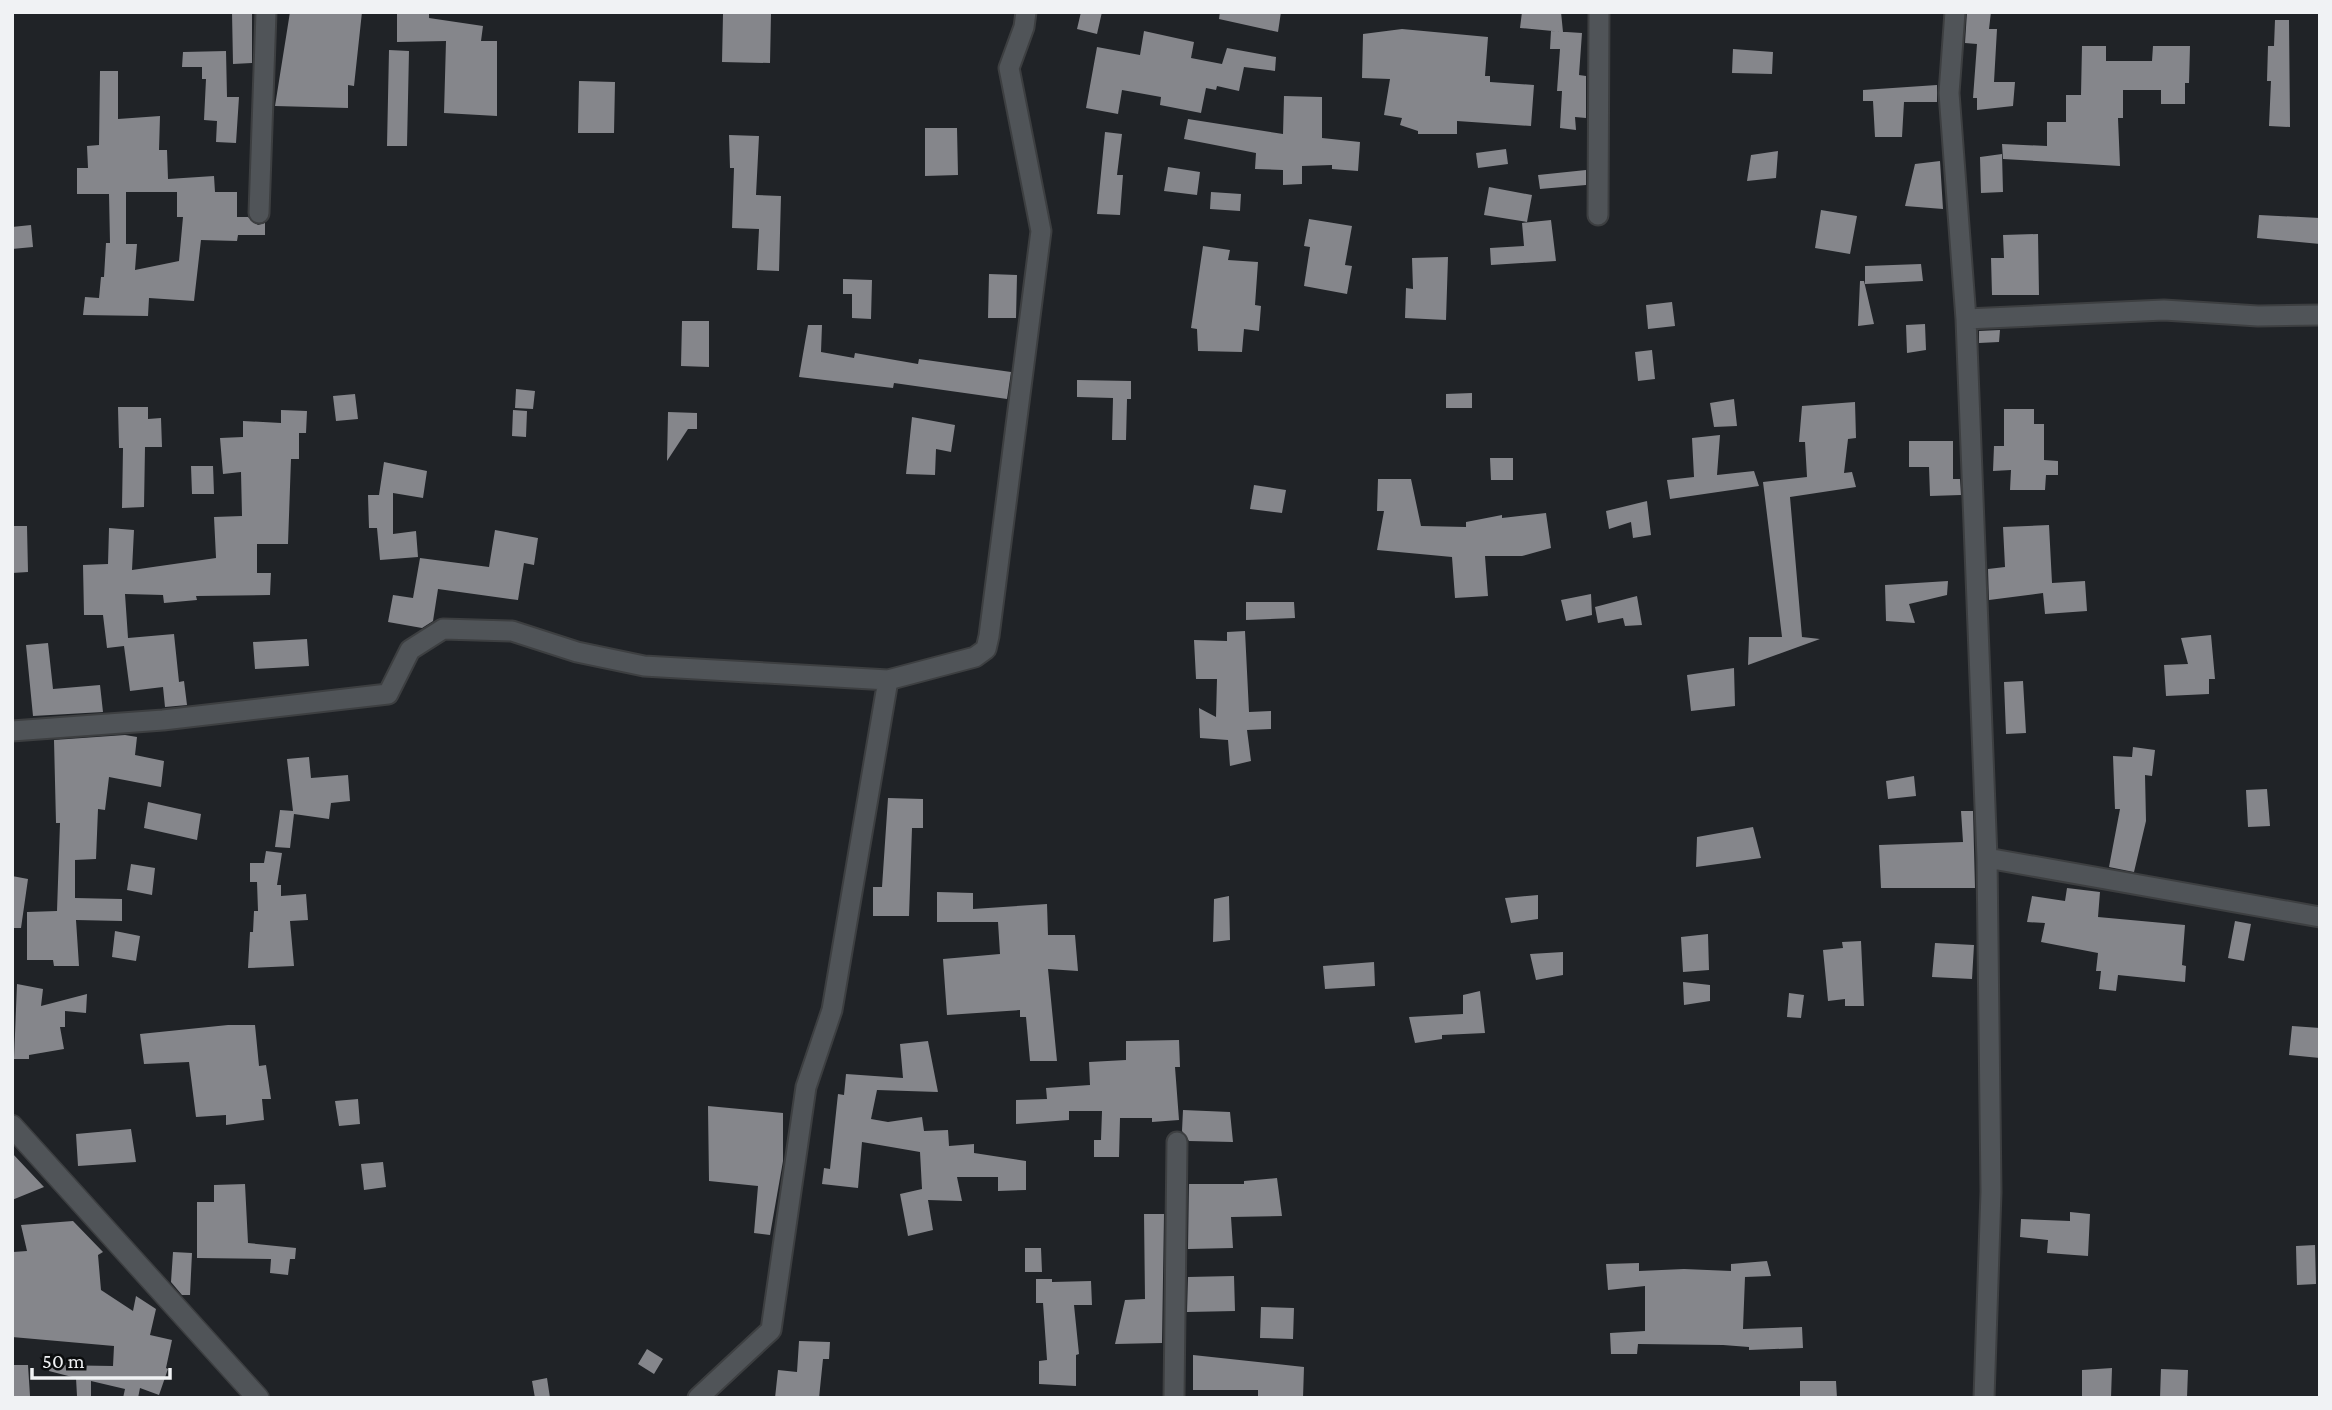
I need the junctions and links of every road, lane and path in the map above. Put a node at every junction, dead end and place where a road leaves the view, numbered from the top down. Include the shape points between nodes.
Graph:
1 (266, 12) edge
2 (1026, 12) edge
3 (1599, 12) edge
4 (1955, 12) edge
5 (258, 213) dead end
6 (1598, 215) dead end
7 (2320, 315) edge
8 (1966, 319) junction
9 (888, 680) junction
10 (12, 731) edge
11 (1987, 858) junction
12 (2320, 917) edge
13 (12, 1126) edge
14 (1177, 1142) dead end
15 (258, 1398) edge
16 (698, 1398) edge
17 (1174, 1398) edge
18 (1984, 1398) edge

1 - 5 street
2 - 9 street via 1009,68 1041,231 989,636 986,649 975,657
3 - 6 street
4 - 8 street via 1949,93
7 - 8 street via 2164,310
8 - 11 street
9 - 10 street via 644,666 577,652 512,631 443,629 410,650 388,694 163,720
9 - 16 street via 832,1010 806,1087 771,1330
11 - 12 street
11 - 18 street via 1992,1192
13 - 15 street
14 - 17 street

